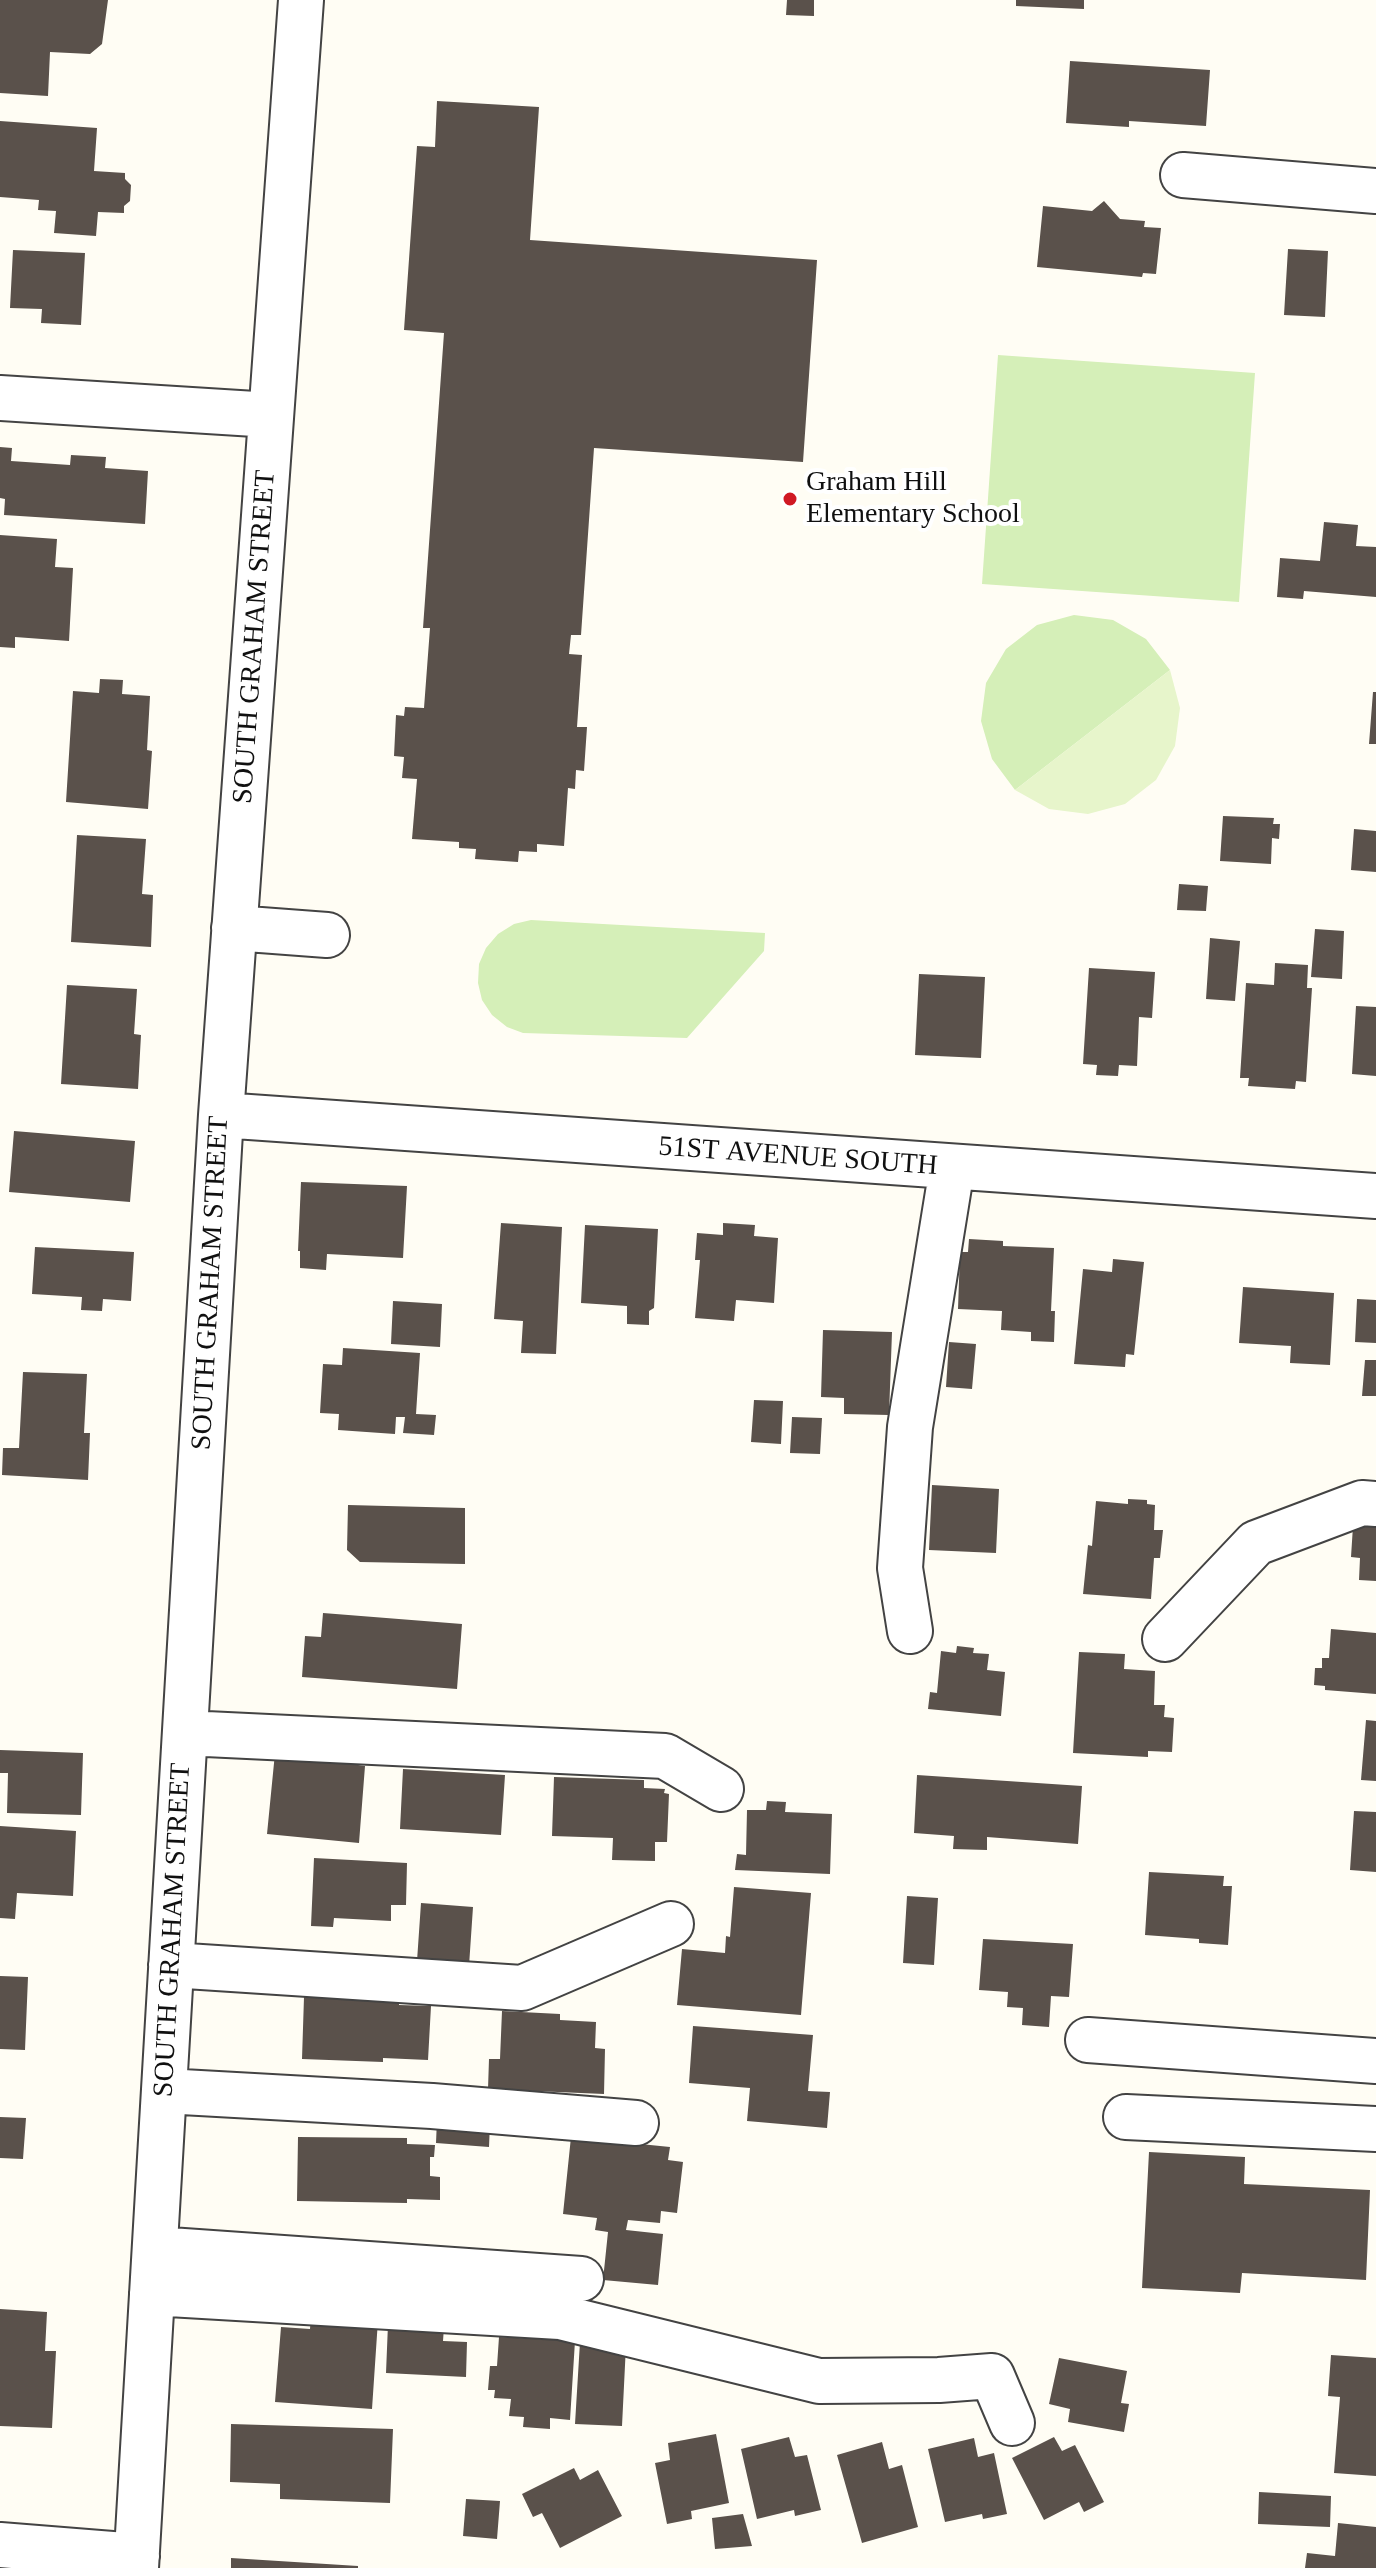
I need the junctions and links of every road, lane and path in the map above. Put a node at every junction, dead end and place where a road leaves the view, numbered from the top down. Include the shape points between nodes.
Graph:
1 (301, 0) edge
2 (1183, 175) dead end
3 (1376, 191) edge
4 (0, 398) edge
5 (271, 415) junction
6 (234, 928) junction
7 (327, 935) dead end
8 (221, 1115) junction
9 (952, 1168) junction
10 (1376, 1196) edge
11 (1376, 1504) edge
12 (910, 1631) dead end
13 (1165, 1639) dead end
14 (185, 1733) junction
15 (721, 1789) dead end
16 (671, 1924) dead end
17 (171, 1965) junction
18 (1088, 2040) dead end
19 (1376, 2061) edge
20 (164, 2091) junction
21 (1126, 2117) dead end
22 (636, 2123) dead end
23 (1376, 2129) edge
24 (155, 2249) junction
25 (581, 2279) dead end
26 (152, 2293) junction
27 (1012, 2423) dead end
28 (0, 2545) edge
29 (137, 2562) edge

1 - 5 street, SOUTH GRAHAM STREET
2 - 3 street
4 - 5 street
5 - 6 street, SOUTH GRAHAM STREET
6 - 7 street
6 - 8 street, SOUTH GRAHAM STREET
8 - 9 street, 51ST AVENUE SOUTH
8 - 14 street, SOUTH GRAHAM STREET
9 - 10 street, 51ST AVENUE SOUTH
9 - 12 street via 910,1427 900,1568
11 - 13 street via 1362,1503 1256,1543
14 - 15 street via 665,1756
14 - 17 street, SOUTH GRAHAM STREET
16 - 17 street via 522,1988
17 - 20 street, SOUTH GRAHAM STREET
18 - 19 street
20 - 22 street
20 - 24 street, SOUTH GRAHAM STREET
21 - 23 street
24 - 25 street
24 - 26 street, SOUTH GRAHAM STREET
26 - 27 street via 560,2317 819,2381 992,2376
26 - 29 street, SOUTH GRAHAM STREET
28 - 29 street

